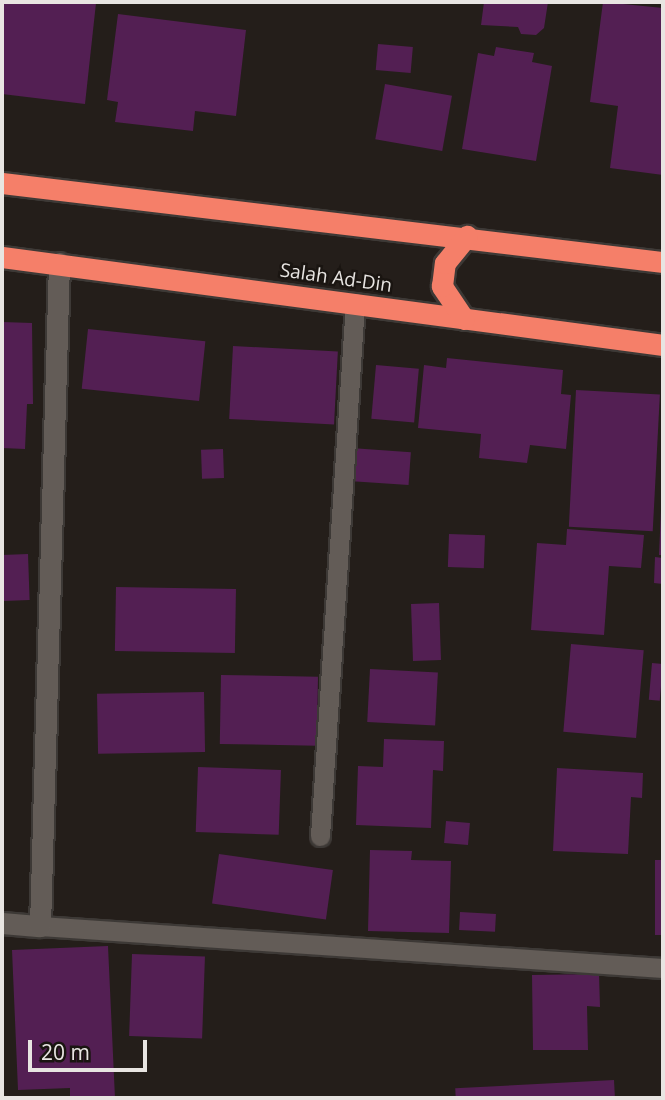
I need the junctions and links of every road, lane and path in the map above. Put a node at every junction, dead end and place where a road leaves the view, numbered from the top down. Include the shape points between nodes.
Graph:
1 (2, 183) edge
2 (467, 236) junction
3 (2, 257) edge
4 (663, 261) edge
5 (58, 263) junction
6 (355, 303) junction
7 (464, 319) junction
8 (663, 345) edge
9 (320, 836) dead end
10 (2, 923) edge
11 (40, 926) junction
12 (663, 968) edge

1 - 2 highway
2 - 4 highway
2 - 7 highway via 445,263 442,286
3 - 5 highway, Salah Ad-Din
5 - 6 highway, Salah Ad-Din
5 - 11 street
6 - 7 highway, Salah Ad-Din
6 - 9 lane
7 - 8 highway, Salah Ad-Din
10 - 11 street
11 - 12 lane

